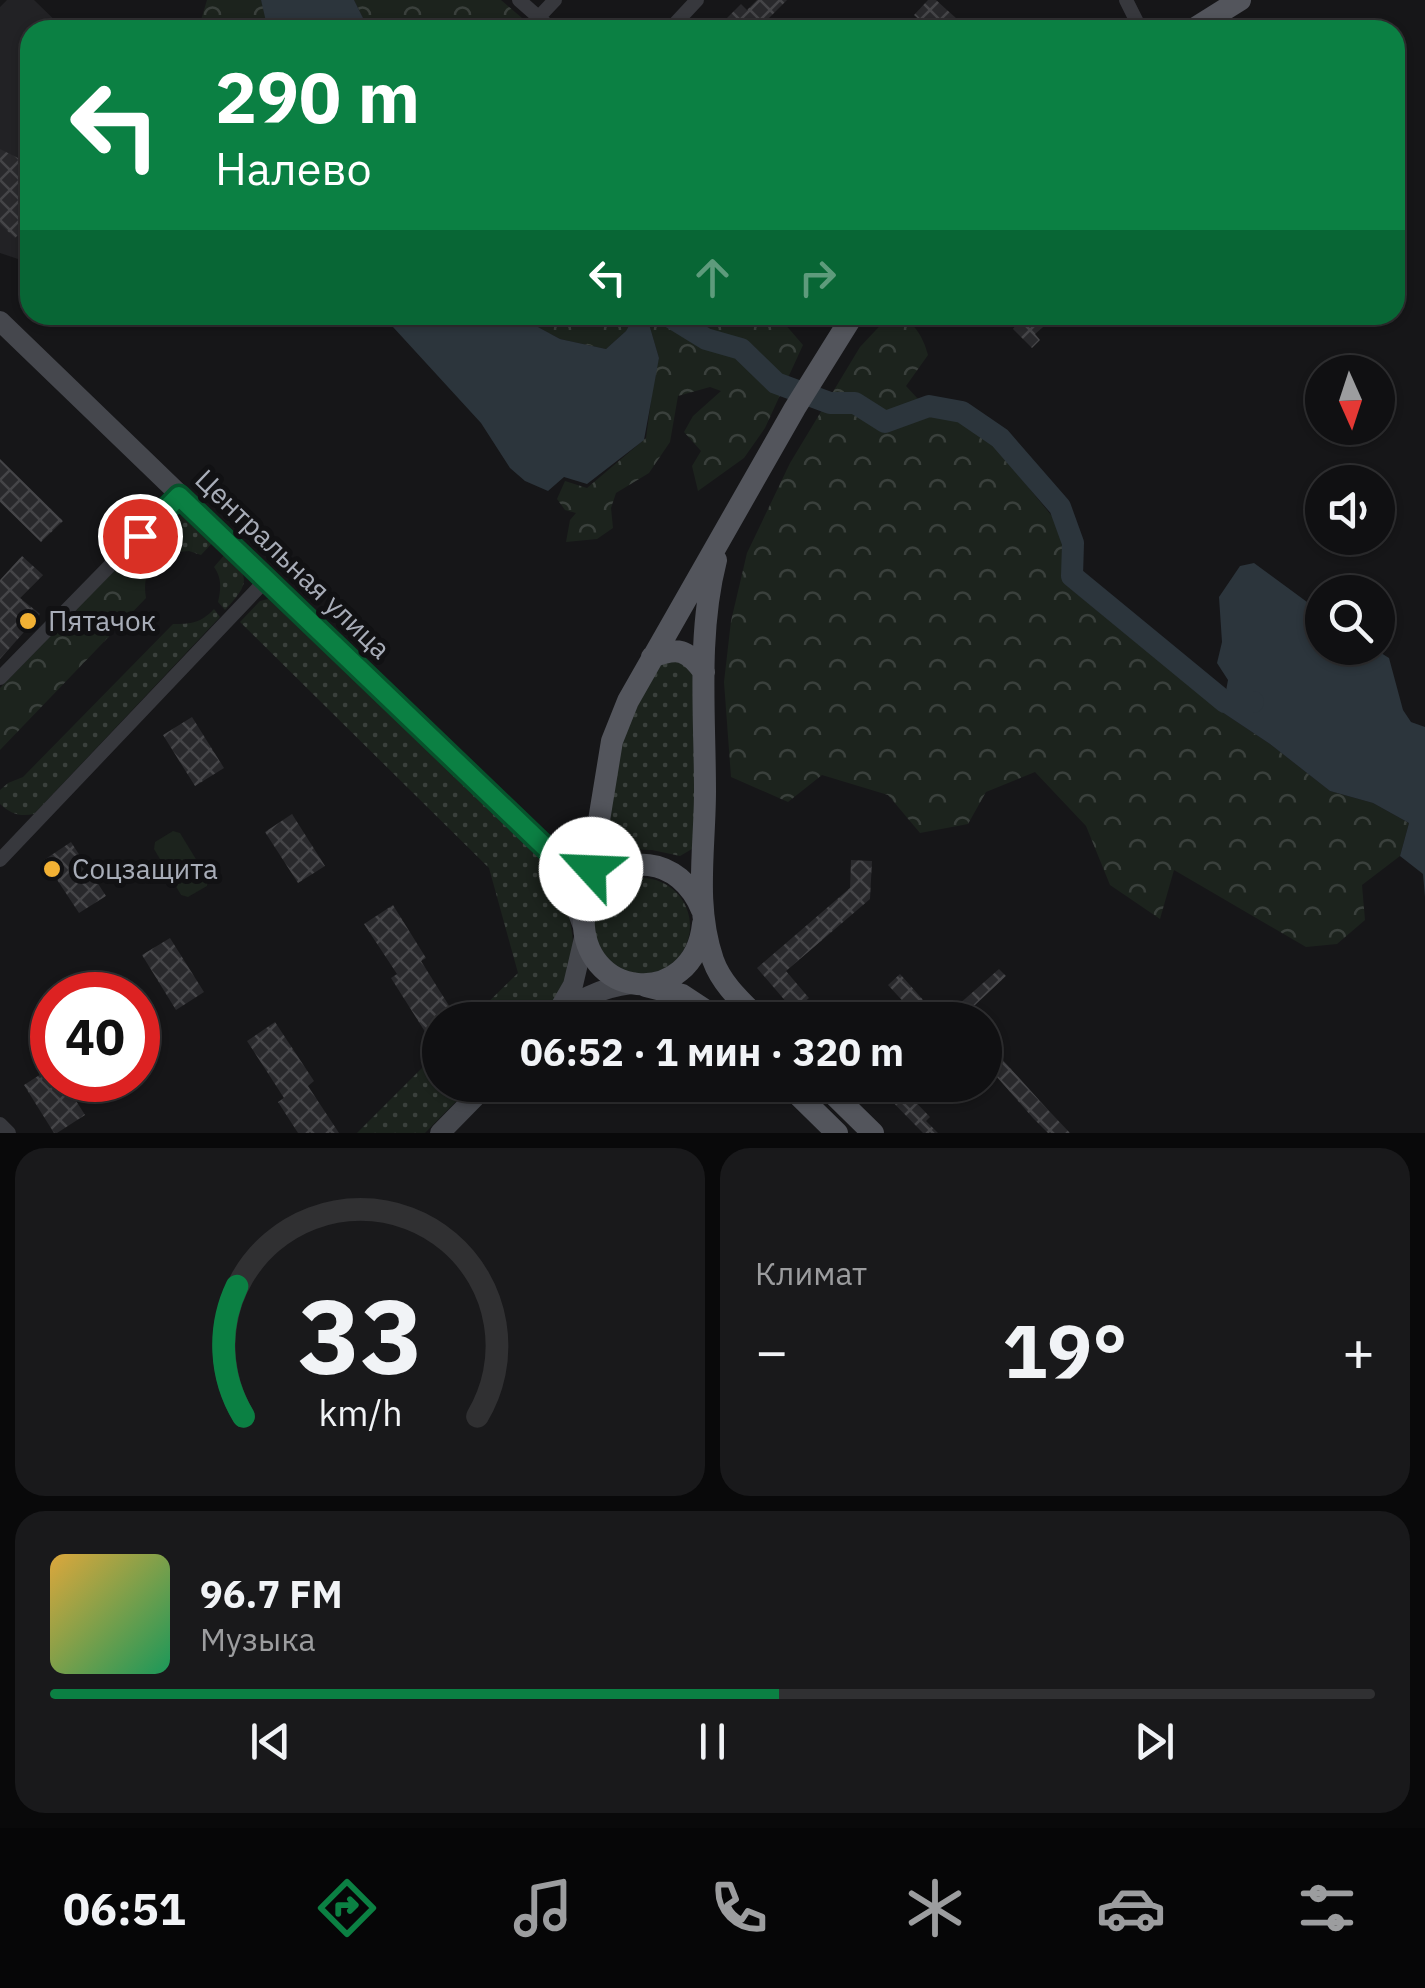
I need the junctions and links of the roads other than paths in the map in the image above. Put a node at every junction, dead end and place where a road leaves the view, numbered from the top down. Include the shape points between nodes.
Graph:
1 (518, 0) edge
2 (555, 0) edge
3 (698, 0) edge
4 (1240, 0) edge
5 (538, 18) junction
6 (540, 20) edge
7 (679, 20) edge
8 (1208, 20) edge
9 (0, 321) edge
10 (847, 325) edge
11 (179, 496) junction
12 (722, 538) junction
13 (266, 580) junction
14 (652, 657) junction
15 (704, 672) junction
16 (0, 678) edge
17 (547, 849) junction
18 (0, 860) edge
19 (622, 868) junction
20 (591, 869) junction
21 (703, 917) junction
22 (584, 926) junction
23 (637, 984) junction
24 (562, 1002) edge
25 (577, 1002) edge
26 (693, 1002) edge
27 (744, 1002) edge
28 (470, 1102) edge
29 (805, 1102) edge
30 (841, 1102) edge
31 (0, 1124) edge
32 (10, 1133) edge
33 (440, 1133) edge
34 (836, 1133) edge
35 (873, 1133) edge

1 - 5 street
2 - 5 street
3 - 7 street
4 - 8 main road
5 - 6 street
9 - 11 street, Центральная улица
10 - 12 main road
11 - 13 street, Центральная улица
11 - 16 street
12 - 14 main road
12 - 15 main road
13 - 17 street, Центральная улица
13 - 18 street
14 - 15 main road via 681,652
14 - 20 main road via 612,741
15 - 21 main road
17 - 20 street
17 - 22 street
19 - 20 street
19 - 21 main road via 639,864 671,871 696,894
19 - 22 main road via 589,898
20 - 22 main road
21 - 23 main road via 698,950 681,972
21 - 27 main road via 714,963
22 - 23 main road via 589,951 606,972
22 - 24 street
23 - 25 street via 606,987
23 - 26 main road
28 - 33 street
29 - 34 main road
30 - 35 main road
31 - 32 street

